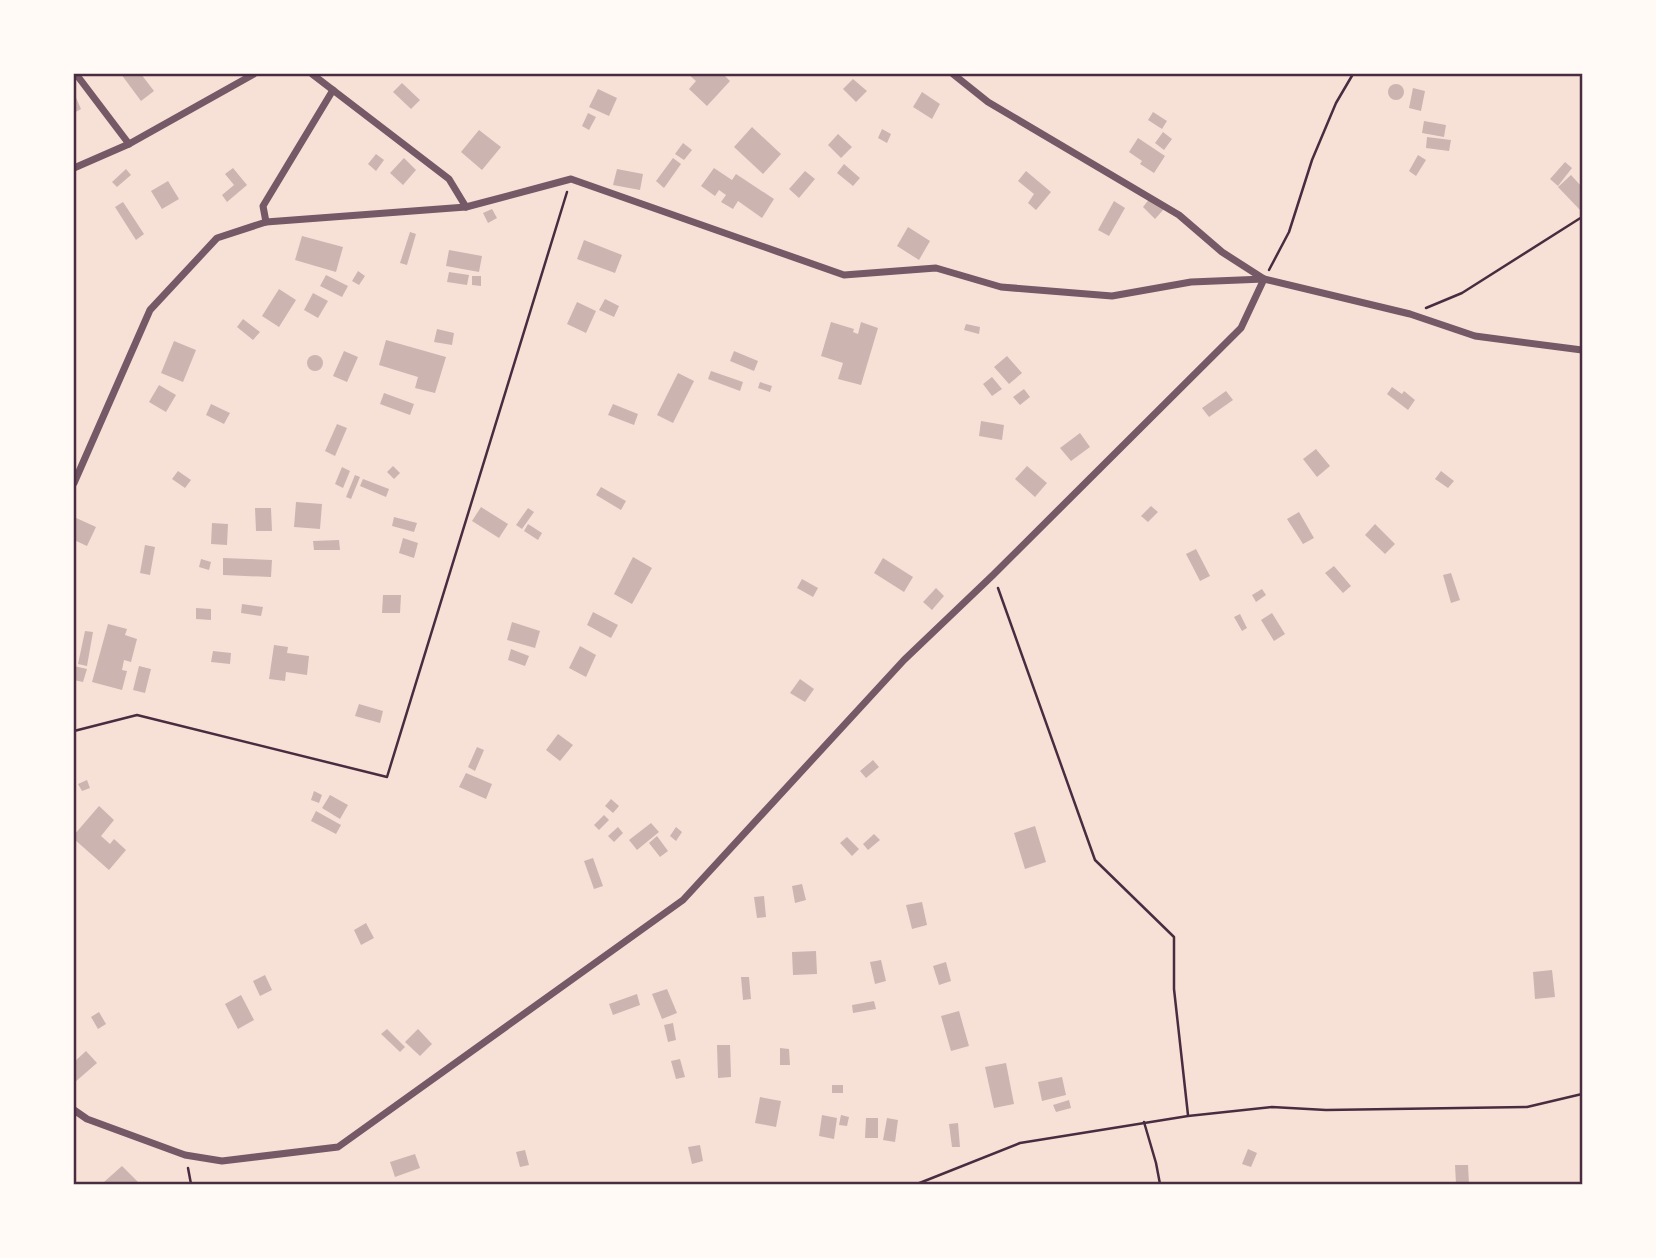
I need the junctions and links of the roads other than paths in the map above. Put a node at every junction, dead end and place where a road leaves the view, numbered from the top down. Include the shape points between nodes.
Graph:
1 (76, 74) edge
2 (254, 74) edge
3 (312, 74) edge
4 (953, 74) edge
5 (333, 90) junction
6 (129, 144) junction
7 (74, 168) edge
8 (466, 207) junction
9 (266, 222) junction
10 (1264, 279) junction
11 (1583, 350) edge
12 (74, 483) edge
13 (74, 1110) edge

1 - 6 street
2 - 6 street
3 - 5 street
4 - 10 street via 988,102 1179,215 1222,252
5 - 8 street via 449,178
5 - 9 street via 263,205
6 - 7 street
8 - 9 street
8 - 10 street via 571,179 845,275 936,268 1001,287 1112,296 1191,282
9 - 12 street via 217,238 150,310
10 - 11 street via 1410,314 1475,337
10 - 13 street via 1241,328 904,660 683,900 338,1147 222,1161 185,1155

